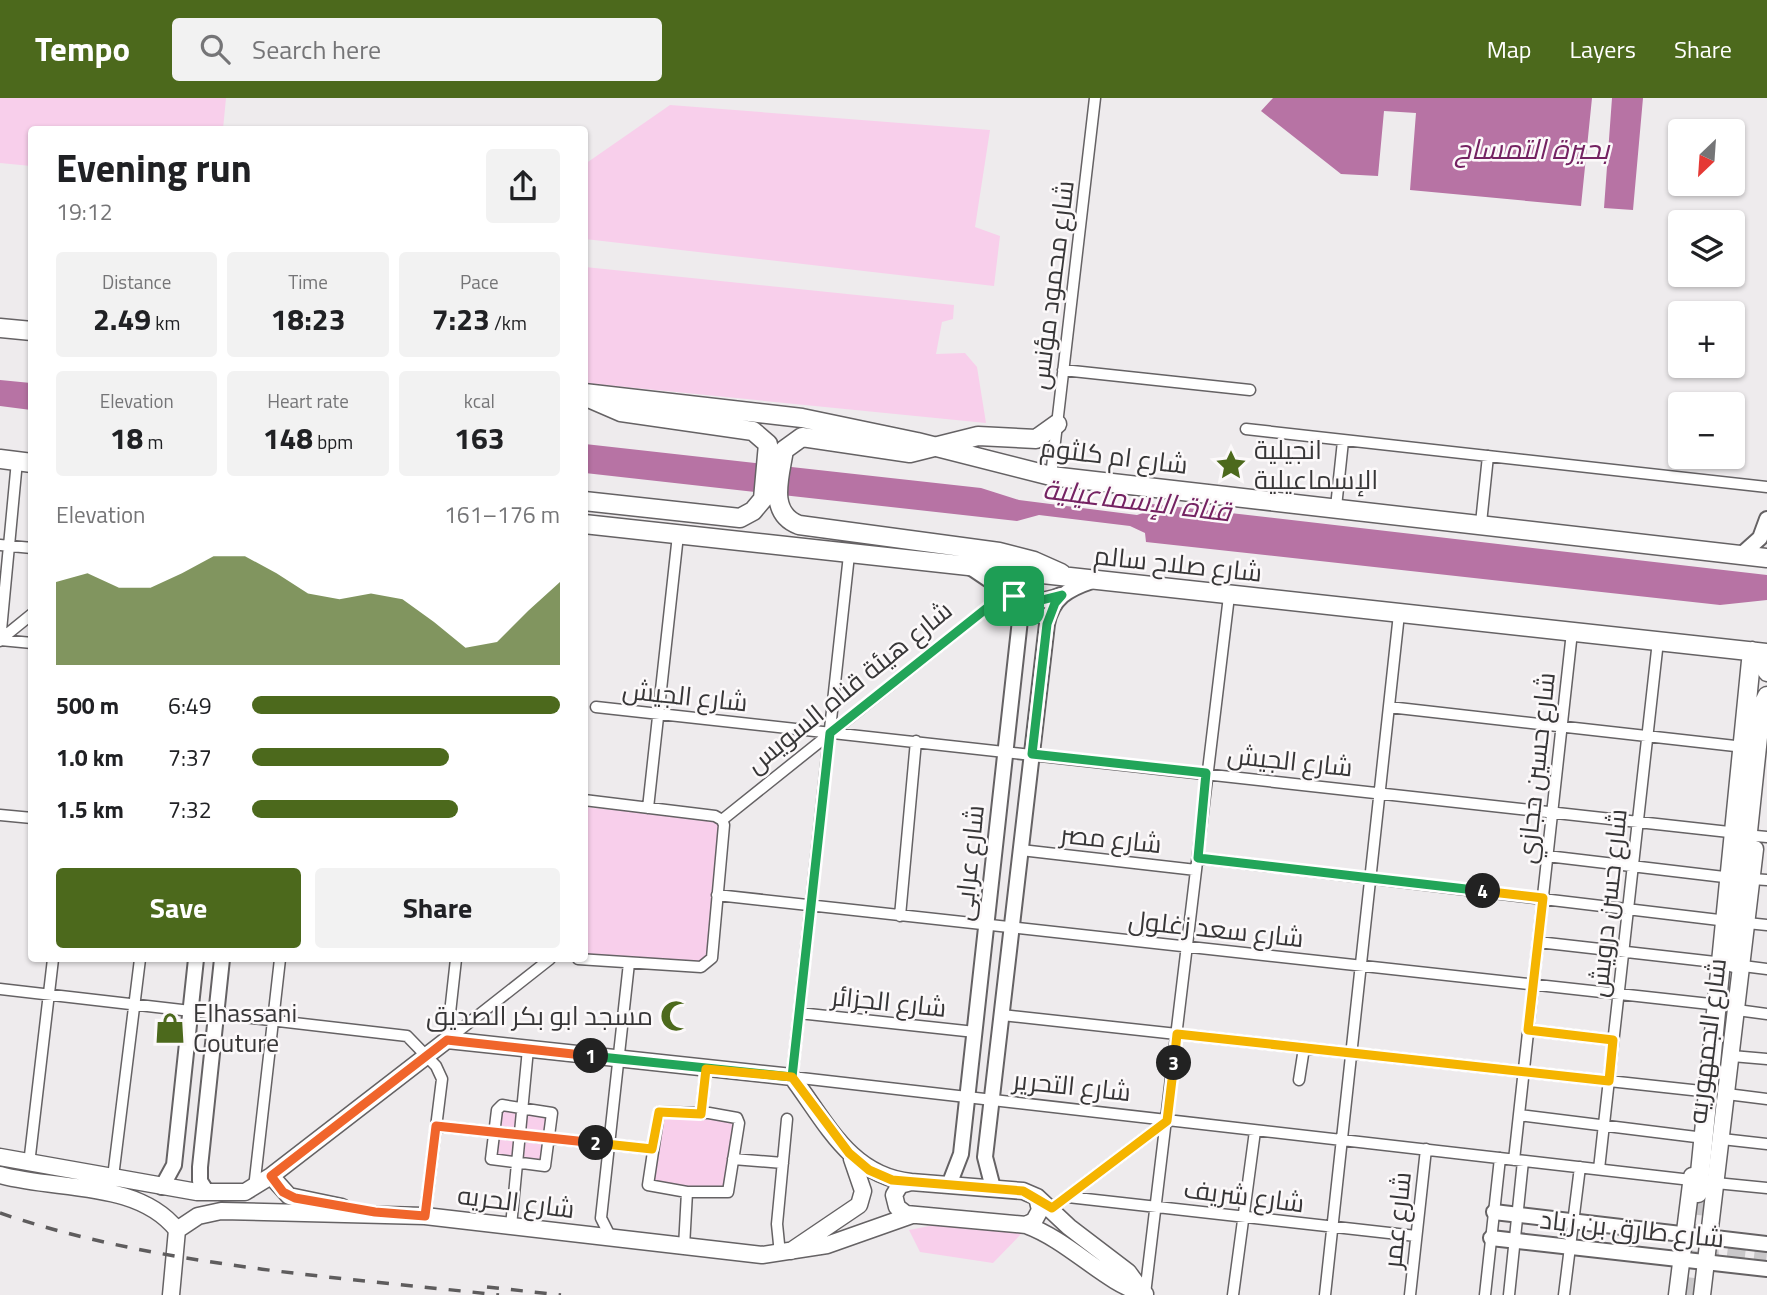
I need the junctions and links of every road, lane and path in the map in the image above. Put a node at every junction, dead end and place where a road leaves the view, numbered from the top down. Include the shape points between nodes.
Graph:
1 (1095, 98) edge
2 (0, 328) edge
3 (28, 331) edge
4 (1063, 370) junction
5 (1250, 390) dead end
6 (588, 395) edge
7 (588, 397) edge
8 (1057, 424) junction
9 (1246, 429) dead end
10 (1343, 441) junction
11 (936, 447) junction
12 (776, 450) junction
13 (1488, 456) junction
14 (16, 461) edge
15 (1051, 476) junction
16 (1767, 487) edge
17 (588, 501) edge
18 (770, 501) junction
19 (1336, 507) junction
20 (1767, 519) edge
21 (1482, 523) junction
22 (588, 524) edge
23 (678, 534) junction
24 (5, 545) edge
25 (28, 548) edge
26 (849, 555) junction
27 (1741, 555) junction
28 (1767, 558) edge
29 (969, 567) junction
30 (1071, 579) junction
31 (1091, 581) junction
32 (1007, 592) junction
33 (1062, 595) junction
34 (1229, 596) junction
35 (1399, 614) junction
36 (28, 617) edge
37 (1048, 619) junction
38 (1020, 620) junction
39 (1572, 632) junction
40 (0, 640) edge
41 (1658, 641) junction
42 (28, 643) edge
43 (1760, 652) edge
44 (1767, 673) edge
45 (1767, 696) edge
46 (596, 707) dead end
47 (1389, 707) junction
48 (658, 714) junction
49 (1562, 726) junction
50 (830, 733) junction
51 (1648, 736) junction
52 (916, 741) junction
53 (1744, 747) junction
54 (1006, 751) junction
55 (1032, 754) junction
56 (1761, 764) edge
57 (1206, 773) junction
58 (1380, 792) junction
59 (1745, 796) junction
60 (588, 800) edge
61 (648, 808) junction
62 (1552, 811) junction
63 (0, 815) edge
64 (28, 818) edge
65 (722, 820) junction
66 (1638, 821) junction
67 (1729, 832) junction
68 (1762, 837) edge
69 (1021, 850) junction
70 (1548, 856) junction
71 (1198, 858) junction
72 (1633, 866) junction
73 (1196, 870) junction
74 (1371, 876) junction
75 (1724, 877) junction
76 (1759, 879) edge
77 (718, 895) junction
78 (1543, 898) junction
79 (811, 906) junction
80 (1628, 909) junction
81 (900, 916) junction
82 (1720, 920) junction
83 (1747, 923) junction
84 (1767, 925) edge
85 (986, 926) junction
86 (1012, 928) junction
87 (1538, 942) junction
88 (1187, 947) junction
89 (1623, 951) junction
90 (588, 960) edge
91 (53, 962) edge
92 (140, 962) edge
93 (196, 962) edge
94 (222, 962) edge
95 (280, 962) edge
96 (456, 962) edge
97 (546, 962) edge
98 (1715, 962) junction
99 (629, 964) junction
100 (1361, 966) junction
101 (1743, 966) junction
102 (1767, 969) edge
103 (1534, 985) junction
104 (0, 989) edge
105 (1619, 994) junction
106 (49, 995) junction
107 (135, 1004) junction
108 (1710, 1004) junction
109 (191, 1010) junction
110 (1737, 1010) junction
111 (216, 1013) junction
112 (799, 1013) junction
113 (1767, 1014) edge
114 (1002, 1015) junction
115 (273, 1020) junction
116 (1528, 1030) junction
117 (975, 1032) junction
118 (1177, 1034) junction
119 (447, 1040) junction
120 (1613, 1040) junction
121 (1304, 1048) junction
122 (527, 1049) junction
123 (1352, 1053) junction
124 (427, 1055) junction
125 (1732, 1056) junction
126 (619, 1059) junction
127 (1767, 1059) edge
128 (706, 1069) junction
129 (1524, 1072) junction
130 (792, 1077) junction
131 (1299, 1080) dead end
132 (1609, 1081) junction
133 (1701, 1091) junction
134 (1727, 1094) junction
135 (968, 1097) junction
136 (1767, 1099) edge
137 (992, 1101) junction
138 (522, 1108) junction
139 (701, 1114) junction
140 (1519, 1115) junction
141 (787, 1119) dead end
142 (1167, 1121) junction
143 (436, 1126) junction
144 (1604, 1126) junction
145 (1255, 1131) junction
146 (494, 1132) junction
147 (519, 1135) junction
148 (1696, 1137) junction
149 (550, 1138) junction
150 (1721, 1139) junction
151 (1342, 1141) junction
152 (1767, 1144) edge
153 (610, 1145) junction
154 (652, 1149) junction
155 (1426, 1149) junction
156 (849, 1153) junction
157 (0, 1157) edge
158 (1500, 1158) junction
159 (733, 1159) junction
160 (1519, 1160) junction
161 (783, 1163) junction
162 (29, 1164) junction
163 (517, 1164) junction
164 (174, 1165) junction
165 (200, 1167) junction
166 (1580, 1167) junction
167 (1599, 1169) junction
168 (65, 1170) junction
169 (0, 1175) edge
170 (271, 1176) junction
171 (113, 1177) junction
172 (911, 1182) junction
173 (949, 1185) junction
174 (62, 1187) junction
175 (162, 1188) junction
176 (254, 1188) junction
177 (993, 1188) junction
178 (1767, 1188) edge
179 (131, 1190) junction
180 (207, 1192) junction
181 (687, 1192) junction
182 (1703, 1195) junction
183 (1037, 1197) junction
184 (1068, 1197) junction
185 (1154, 1207) junction
186 (1052, 1208) junction
187 (375, 1212) junction
188 (1494, 1212) junction
189 (1518, 1214) junction
190 (912, 1215) junction
191 (425, 1216) junction
192 (1243, 1217) junction
193 (1573, 1221) junction
194 (1026, 1224) junction
195 (511, 1226) junction
196 (1333, 1227) junction
197 (177, 1230) junction
198 (1684, 1235) junction
199 (1416, 1236) junction
200 (1491, 1237) junction
201 (611, 1238) junction
202 (1709, 1238) junction
203 (1515, 1240) junction
204 (1767, 1244) edge
205 (684, 1247) junction
206 (1570, 1247) junction
207 (784, 1253) junction
208 (1682, 1259) junction
209 (1706, 1262) junction
210 (1767, 1269) edge
211 (1144, 1294) edge
212 (171, 1295) edge
213 (1151, 1295) edge
214 (1233, 1295) edge
215 (1325, 1295) edge
216 (1410, 1295) edge
217 (1485, 1295) edge
218 (1509, 1295) edge
219 (1564, 1295) edge
220 (1677, 1295) edge
221 (1702, 1295) edge

1 - 4 street, شارع محمود مؤنس
2 - 3 highway
4 - 5 street
4 - 8 street, شارع محمود مؤنس
6 - 11 highway, شارع ام كلثوم via 802,418
7 - 12 highway via 621,412 752,431
8 - 11 highway via 1036,439 978,436
8 - 15 street, شارع محمود مؤنس
9 - 10 street
10 - 13 street
10 - 19 street
11 - 12 highway via 899,452 802,437
11 - 15 highway, شارع ام كلثوم
12 - 18 highway
13 - 16 street
13 - 21 street
14 - 24 street
15 - 19 highway, شارع ام كلثوم
17 - 18 highway via 740,517
18 - 30 highway via 799,525 999,552 1034,561
19 - 21 highway, شارع ام كلثوم
20 - 27 street via 1760,538
21 - 27 highway, شارع ام كلثوم
22 - 23 highway, شارع صلاح سالم
23 - 26 highway, شارع صلاح سالم
23 - 48 street
24 - 25 street
24 - 40 street
26 - 29 highway, شارع صلاح سالم
26 - 50 street
27 - 28 highway, شارع ام كلثوم
29 - 30 highway, شارع صلاح سالم
29 - 32 street
30 - 31 highway, شارع صلاح سالم
31 - 33 street
31 - 34 highway, شارع صلاح سالم
32 - 33 street via 1030,601
32 - 38 street
32 - 50 street, شارع هيئة قناه السويس
33 - 37 street, شارع عرابى
34 - 35 highway, شارع صلاح سالم
34 - 57 street
35 - 39 highway, شارع صلاح سالم
35 - 47 street
36 - 40 street
37 - 38 street via 1034,612
37 - 55 street, شارع عرابى
38 - 54 street, شارع عرابى
39 - 41 highway, شارع صلاح سالم
39 - 49 street, شارع حسين حجازي
40 - 42 street
41 - 43 highway, شارع صلاح سالم
41 - 51 street, شارع حسن درويش
43 - 44 main road
43 - 53 highway, شارع الجمهوريه
45 - 56 highway, شارع الجمهوريه via 1762,705
46 - 48 street, شارع الجيش
47 - 49 street
47 - 58 street
48 - 50 street, شارع الجيش
48 - 61 street
49 - 51 street
49 - 62 street, شارع حسين حجازي
50 - 52 street, شارع الجيش
50 - 65 street, شارع هيئة قناه السويس
50 - 79 street
51 - 53 street
51 - 66 street, شارع حسن درويش
52 - 54 street, شارع الجيش
52 - 81 street
53 - 59 highway, شارع الجمهوريه
54 - 55 street, شارع الجيش
54 - 85 street, شارع عرابى
55 - 57 street, شارع الجيش
55 - 69 street, شارع عرابى
56 - 59 highway, شارع الجمهوريه
57 - 58 street, شارع الجيش
57 - 71 street
58 - 62 street, شارع الجيش
58 - 74 street
59 - 67 main road, شارع الجمهوريه via 1732,808
59 - 68 main road, شارع الجمهوريه via 1759,808
59 - 182 highway, شارع الجمهوريه
60 - 61 street
61 - 65 street
62 - 66 street, شارع الجيش
62 - 70 street, شارع حسين حجازي
63 - 64 street
65 - 77 street
66 - 67 street, شارع الجيش
66 - 72 street, شارع حسن درويش
67 - 75 main road, شارع الجمهوريه
68 - 76 main road, شارع الجمهوريه
69 - 73 street, شارع مصر
69 - 86 street, شارع عرابى
70 - 72 street
70 - 78 street, شارع حسين حجازي
71 - 73 street
71 - 74 street, شارع مصر
72 - 75 street
72 - 80 street, شارع حسن درويش
73 - 88 street
74 - 78 street, شارع مصر
74 - 100 street
75 - 82 main road, شارع الجمهوريه
76 - 83 main road, شارع الجمهوريه
77 - 79 street, شارع سعد زغلول
77 - 99 street via 708,964
78 - 80 street, شارع مصر
78 - 87 street, شارع حسين حجازي
79 - 81 street, شارع سعد زغلول
79 - 112 street
80 - 82 street, شارع مصر
80 - 89 street, شارع حسن درويش
81 - 85 street, شارع سعد زغلول
82 - 98 main road, شارع الجمهوريه
83 - 84 street
83 - 101 main road, شارع الجمهوريه
85 - 86 street, شارع سعد زغلول
85 - 117 street, شارع عرابى
86 - 88 street, شارع سعد زغلول
86 - 114 street, شارع عرابى
87 - 89 street
87 - 103 street, شارع حسين حجازي
88 - 100 street, شارع سعد زغلول
88 - 118 street
89 - 98 street
89 - 105 street, شارع حسن درويش
90 - 99 street
91 - 106 street
92 - 107 street
93 - 109 street
94 - 111 street
95 - 115 street
96 - 119 street
97 - 119 street
98 - 108 main road, شارع الجمهوريه
99 - 126 street
100 - 103 street, شارع سعد زغلول
100 - 123 street
101 - 102 street
101 - 110 main road, شارع الجمهوريه
103 - 105 street, شارع سعد زغلول
103 - 116 street, شارع حسين حجازي
104 - 106 street
105 - 108 street, شارع سعد زغلول
105 - 120 street, شارع حسن درويش
106 - 107 street
106 - 162 street
107 - 109 street
107 - 171 street
108 - 133 main road, شارع الجمهوريه
109 - 111 street
109 - 164 street
110 - 113 street
110 - 125 main road, شارع الجمهوريه
111 - 115 street
111 - 165 street
112 - 117 street, شارع الجزائر
112 - 130 street
114 - 118 street
114 - 137 street, شارع عرابى
115 - 124 street via 402,1034
115 - 176 street
116 - 120 street
116 - 129 street, شارع حسين حجازي
117 - 135 street, شارع عرابى
118 - 121 street
118 - 142 street
119 - 122 main road, شارع التحرير
119 - 124 main road
120 - 132 street, شارع حسن درويش
121 - 123 street
121 - 131 street
122 - 126 main road, شارع التحرير
122 - 138 street
123 - 129 street
123 - 151 street
124 - 143 street via 442,1079
124 - 170 main road
125 - 127 street
125 - 134 main road, شارع الجمهوريه
126 - 128 main road, شارع التحرير
126 - 153 street
128 - 130 main road, شارع التحرير
128 - 139 street
129 - 132 street
129 - 140 street, شارع حسين حجازي
130 - 135 street, شارع التحرير
130 - 156 main road
132 - 133 street
132 - 144 street, شارع حسن درويش
133 - 148 main road, شارع الجمهوريه
134 - 136 street
134 - 150 main road, شارع الجمهوريه
135 - 137 street, شارع التحرير
135 - 173 street, شارع عرابى via 960,1162
137 - 142 street, شارع التحرير
137 - 177 street, شارع عرابى via 985,1157
138 - 146 street via 498,1108
138 - 147 street
138 - 149 street via 552,1113
139 - 154 street via 659,1112
139 - 159 street via 739,1120
140 - 144 street
140 - 160 street, شارع حسين حجازي
141 - 161 street
142 - 145 street, شارع التحرير
142 - 184 street
142 - 185 street
143 - 146 street
143 - 191 street
144 - 148 street
144 - 167 street, شارع حسن درويش
145 - 151 street, شارع التحرير
145 - 192 street
146 - 147 street
146 - 163 street via 492,1158
147 - 149 street
147 - 163 street
148 - 182 main road, شارع الجمهوريه
149 - 153 street
149 - 163 street via 545,1166
150 - 152 street
150 - 182 main road, شارع الجمهوريه
151 - 155 street, شارع التحرير
151 - 196 street
153 - 154 street
153 - 201 street via 601,1218
154 - 181 street via 648,1185
155 - 158 street, شارع التحرير
155 - 199 street, شارع عمر
156 - 172 main road via 880,1176
156 - 207 main road via 863,1191 859,1205
157 - 162 main road
158 - 160 street, شارع التحرير
158 - 188 street
159 - 161 street
159 - 181 street via 725,1194
160 - 166 street, شارع التحرير
160 - 189 street, شارع حسين حجازي
161 - 207 street via 777,1224
162 - 168 main road
163 - 195 street
164 - 165 street via 184,1172
164 - 175 street
165 - 180 street
166 - 167 street, شارع التحرير
166 - 193 street
167 - 182 street, شارع التحرير
168 - 171 main road
168 - 174 main road
169 - 174 main road
170 - 176 main road
170 - 187 main road via 283,1192 295,1198
171 - 179 main road
172 - 173 main road
172 - 190 main road via 900,1185 894,1195 900,1211
173 - 177 main road
174 - 179 main road
175 - 179 main road
175 - 180 main road
176 - 180 main road via 237,1193
177 - 183 main road
178 - 182 street, شارع التحرير
179 - 197 main road
181 - 205 street
182 - 198 main road, شارع الجمهوريه
182 - 202 main road, شارع الجمهوريه
183 - 186 main road
183 - 194 main road via 1039,1214
184 - 185 street, شارع شريف
184 - 186 street
185 - 192 street, شارع شريف
185 - 211 street
186 - 211 main road via 1069,1227 1128,1272
187 - 191 main road, شارع الحريه
187 - 197 main road, شارع الحريه via 221,1211 198,1216
188 - 189 street, شارع طارق بن زياد
188 - 200 street
189 - 193 street, شارع طارق بن زياد
189 - 203 street, شارع حسين حجازي
190 - 194 main road
190 - 207 main road, شارع الحريه via 827,1245
191 - 195 main road, شارع الحريه
192 - 196 street, شارع شريف
192 - 214 street
193 - 198 street, شارع طارق بن زياد
193 - 206 street
194 - 211 main road via 1054,1236 1122,1284
195 - 201 main road, شارع الحريه
196 - 199 street, شارع شريف
196 - 215 street
197 - 212 main road
198 - 202 street, شارع طارق بن زياد
198 - 208 main road, شارع الجمهوريه
199 - 216 street, شارع عمر
200 - 203 street, شارع طارق بن زياد
200 - 217 street
201 - 205 main road, شارع الحريه
202 - 204 street, شارع طارق بن زياد
202 - 209 main road, شارع الجمهوريه
203 - 206 street, شارع طارق بن زياد
203 - 218 street, شارع حسين حجازي
205 - 207 main road, شارع الحريه
206 - 208 street, شارع طارق بن زياد
206 - 219 street
208 - 209 street, شارع طارق بن زياد
208 - 220 main road, شارع الجمهوريه
209 - 210 street, شارع طارق بن زياد
209 - 221 main road, شارع الجمهوريه
211 - 213 main road

